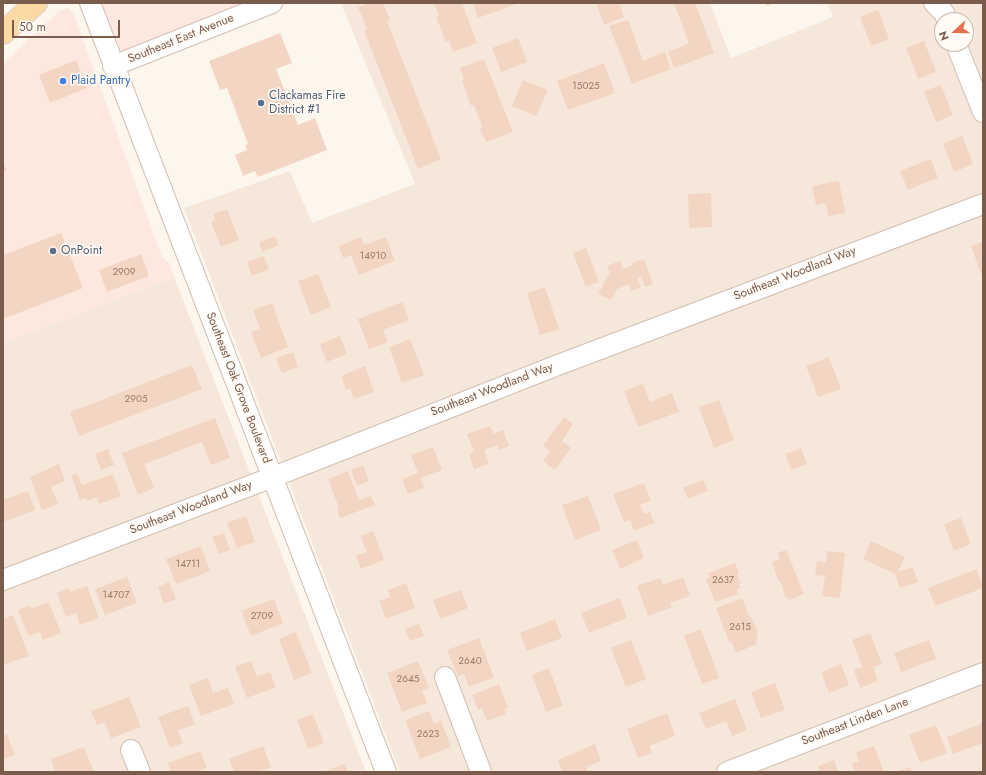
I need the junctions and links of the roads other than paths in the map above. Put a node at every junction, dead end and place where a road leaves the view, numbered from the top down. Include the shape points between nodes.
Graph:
1 (36, 3) edge
2 (90, 3) edge
3 (272, 3) edge
4 (934, 3) edge
5 (943, 12) edge
6 (3, 33) edge
7 (959, 52) edge
8 (113, 66) junction
9 (983, 112) edge
10 (983, 204) edge
11 (273, 477) junction
12 (3, 580) edge
13 (983, 673) edge
14 (445, 677) dead end
15 (131, 750) dead end
16 (140, 772) edge
17 (386, 772) edge
18 (481, 772) edge
19 (727, 772) edge

1 - 6 main road
2 - 8 street, Southeast Oak Grove Boulevard
3 - 8 street, Southeast East Avenue
4 - 5 street
7 - 9 street
8 - 11 street, Southeast Oak Grove Boulevard
10 - 11 street, Southeast Woodland Way via 506,384
11 - 12 street, Southeast Woodland Way
11 - 17 street, Southeast Oak Grove Boulevard
13 - 19 street, Southeast Linden Lane
14 - 18 street
15 - 16 street

